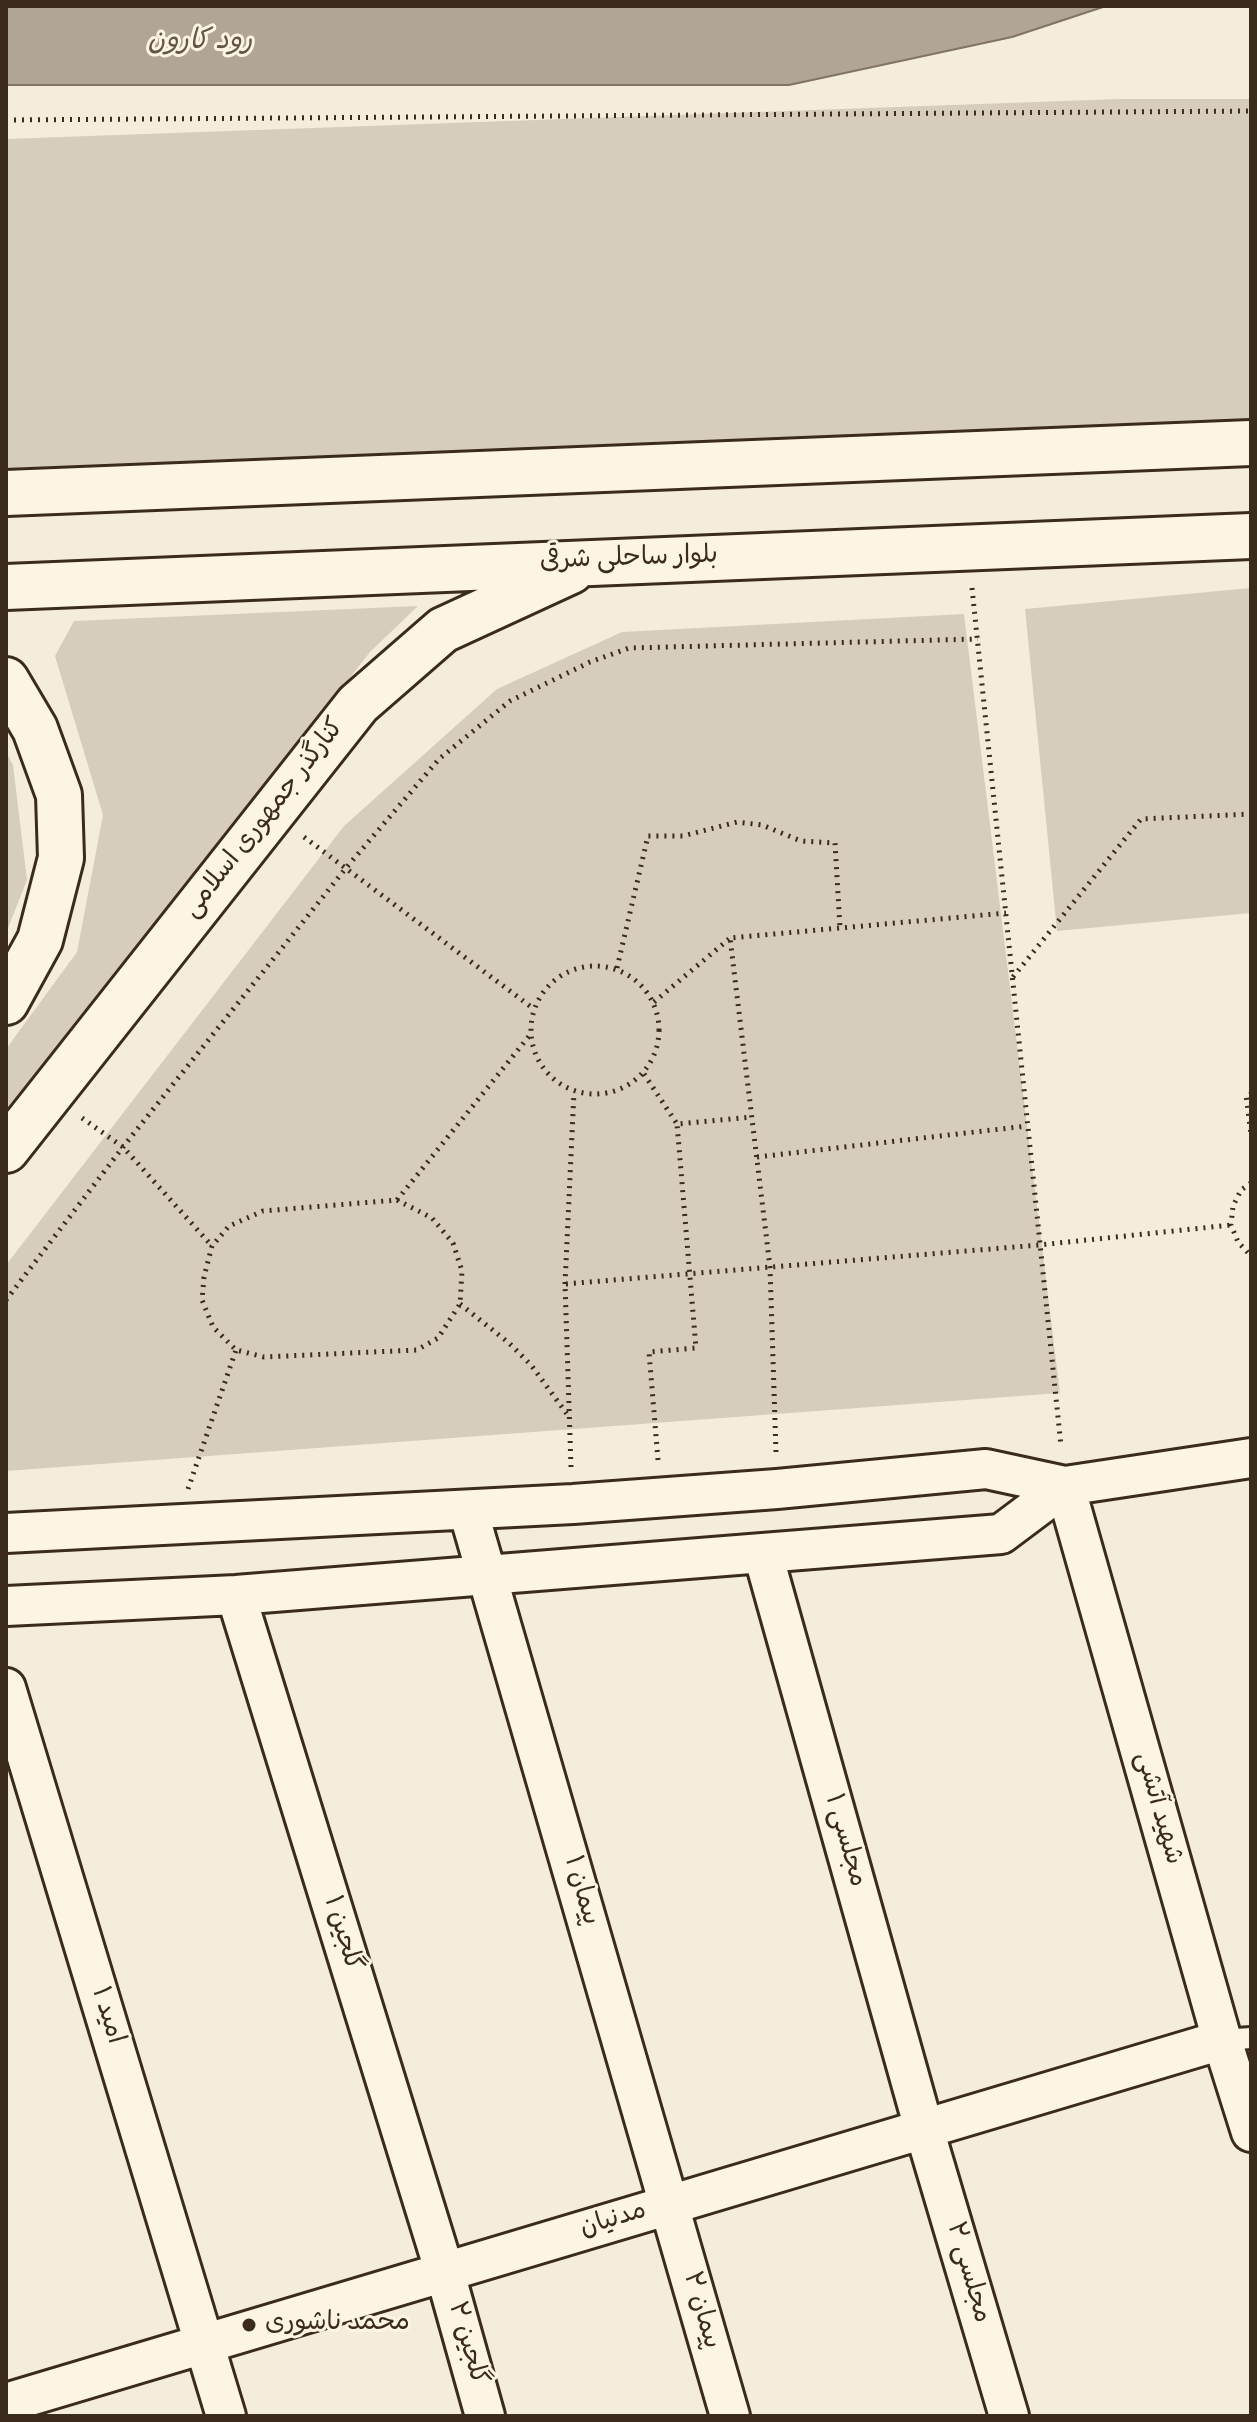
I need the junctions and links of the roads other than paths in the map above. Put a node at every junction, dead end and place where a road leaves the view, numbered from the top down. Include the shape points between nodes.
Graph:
1 (1251, 443) edge
2 (6, 493) edge
3 (1251, 536) edge
4 (588, 563) junction
5 (6, 587) edge
6 (6, 680) edge
7 (6, 1002) edge
8 (6, 1150) edge
9 (1251, 1458) edge
10 (1065, 1486) junction
11 (468, 1510) junction
12 (6, 1533) edge
13 (763, 1554) junction
14 (489, 1577) junction
15 (236, 1595) junction
16 (6, 1606) edge
17 (6, 1688) edge
18 (1236, 2039) edge
19 (924, 2129) junction
20 (1251, 2132) edge
21 (668, 2206) junction
22 (445, 2273) junction
23 (204, 2344) junction
24 (6, 2403) edge
25 (226, 2416) edge
26 (485, 2416) edge
27 (730, 2416) edge
28 (1009, 2416) edge

1 - 2 main road
3 - 4 main road, بلوار ساحلی شرقی
4 - 5 main road, بلوار ساحلی شرقی
4 - 8 main road, کنارگذر جمهوری اسلامی via 443,630 358,704
6 - 7 main road via 35,729 59,795 61,858 40,940
9 - 10 street
10 - 11 street via 986,1469
10 - 13 street via 1001,1534
10 - 18 street, شهید آتشی
11 - 12 street
11 - 14 street, پیمان ۱
13 - 14 street
13 - 19 street, مجلسی ۱
14 - 15 street
14 - 21 street, پیمان ۱
15 - 16 street
15 - 22 street, گلجین ۱
17 - 23 street, امید ۱
18 - 19 street, مدنیان
18 - 20 street, شهید آتشی
19 - 21 street, مدنیان
19 - 28 street, مجلسی ۲
21 - 22 street, مدنیان
21 - 27 street, پیمان ۲
22 - 23 street, مدنیان
22 - 26 street, گلجین ۲
23 - 24 street, مدنیان
23 - 25 street, امید ۱

